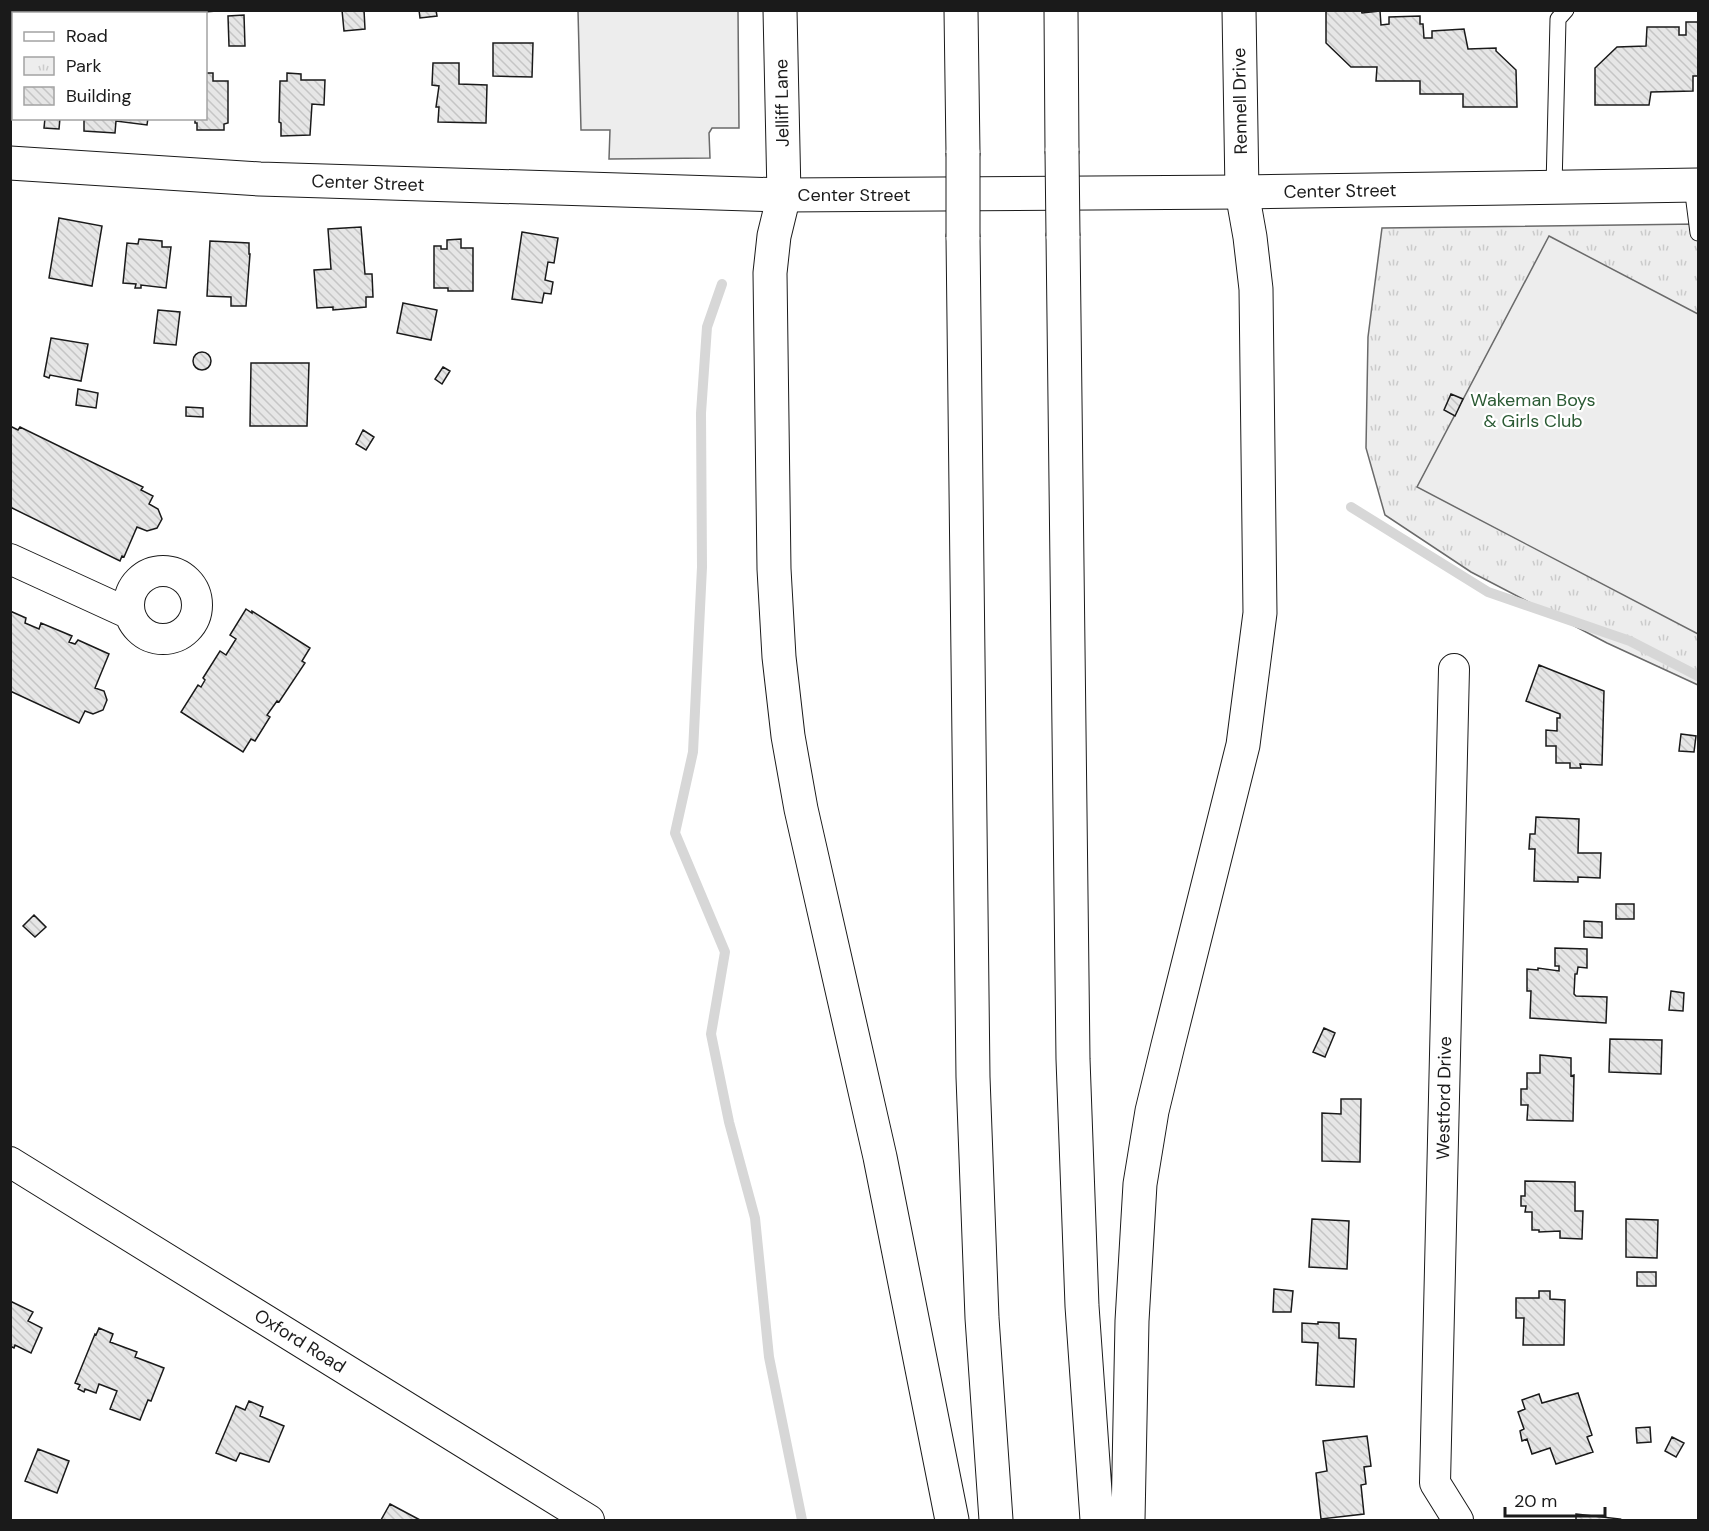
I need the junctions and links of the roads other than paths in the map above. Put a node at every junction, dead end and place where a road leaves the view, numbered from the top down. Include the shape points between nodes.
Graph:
1 (780, 10) edge
2 (961, 10) edge
3 (1061, 10) edge
4 (1239, 10) edge
5 (1557, 14) edge
6 (10, 163) edge
7 (1695, 185) edge
8 (1554, 187) junction
9 (1242, 192) junction
10 (784, 195) junction
11 (1698, 233) edge
12 (10, 559) edge
13 (130, 614) dead end
14 (1454, 669) dead end
15 (10, 1161) edge
16 (589, 1521) edge
17 (952, 1521) edge
18 (996, 1521) edge
19 (1097, 1521) edge
20 (1128, 1521) edge
21 (1458, 1521) edge

1 - 10 main road, Jelliff Lane
2 - 18 main road, bridge via 972,1077
3 - 19 main road, bridge via 1070,948 1076,1183
4 - 9 main road, Rennell Drive
5 - 8 lane
6 - 10 main road, Center Street via 260,179
7 - 8 main road, Center Street
7 - 11 lane
8 - 9 main road, Center Street
9 - 10 main road, Center Street
9 - 20 main road, Rennell Drive via 1256,289 1260,614 1243,745 1152,1111 1140,1184 1132,1321
10 - 17 main road, Jelliff Lane via 770,273 774,569 788,736 880,1157
12 - 13 street
14 - 21 street, Westford Drive via 1436,1483
15 - 16 street, Oxford Road

